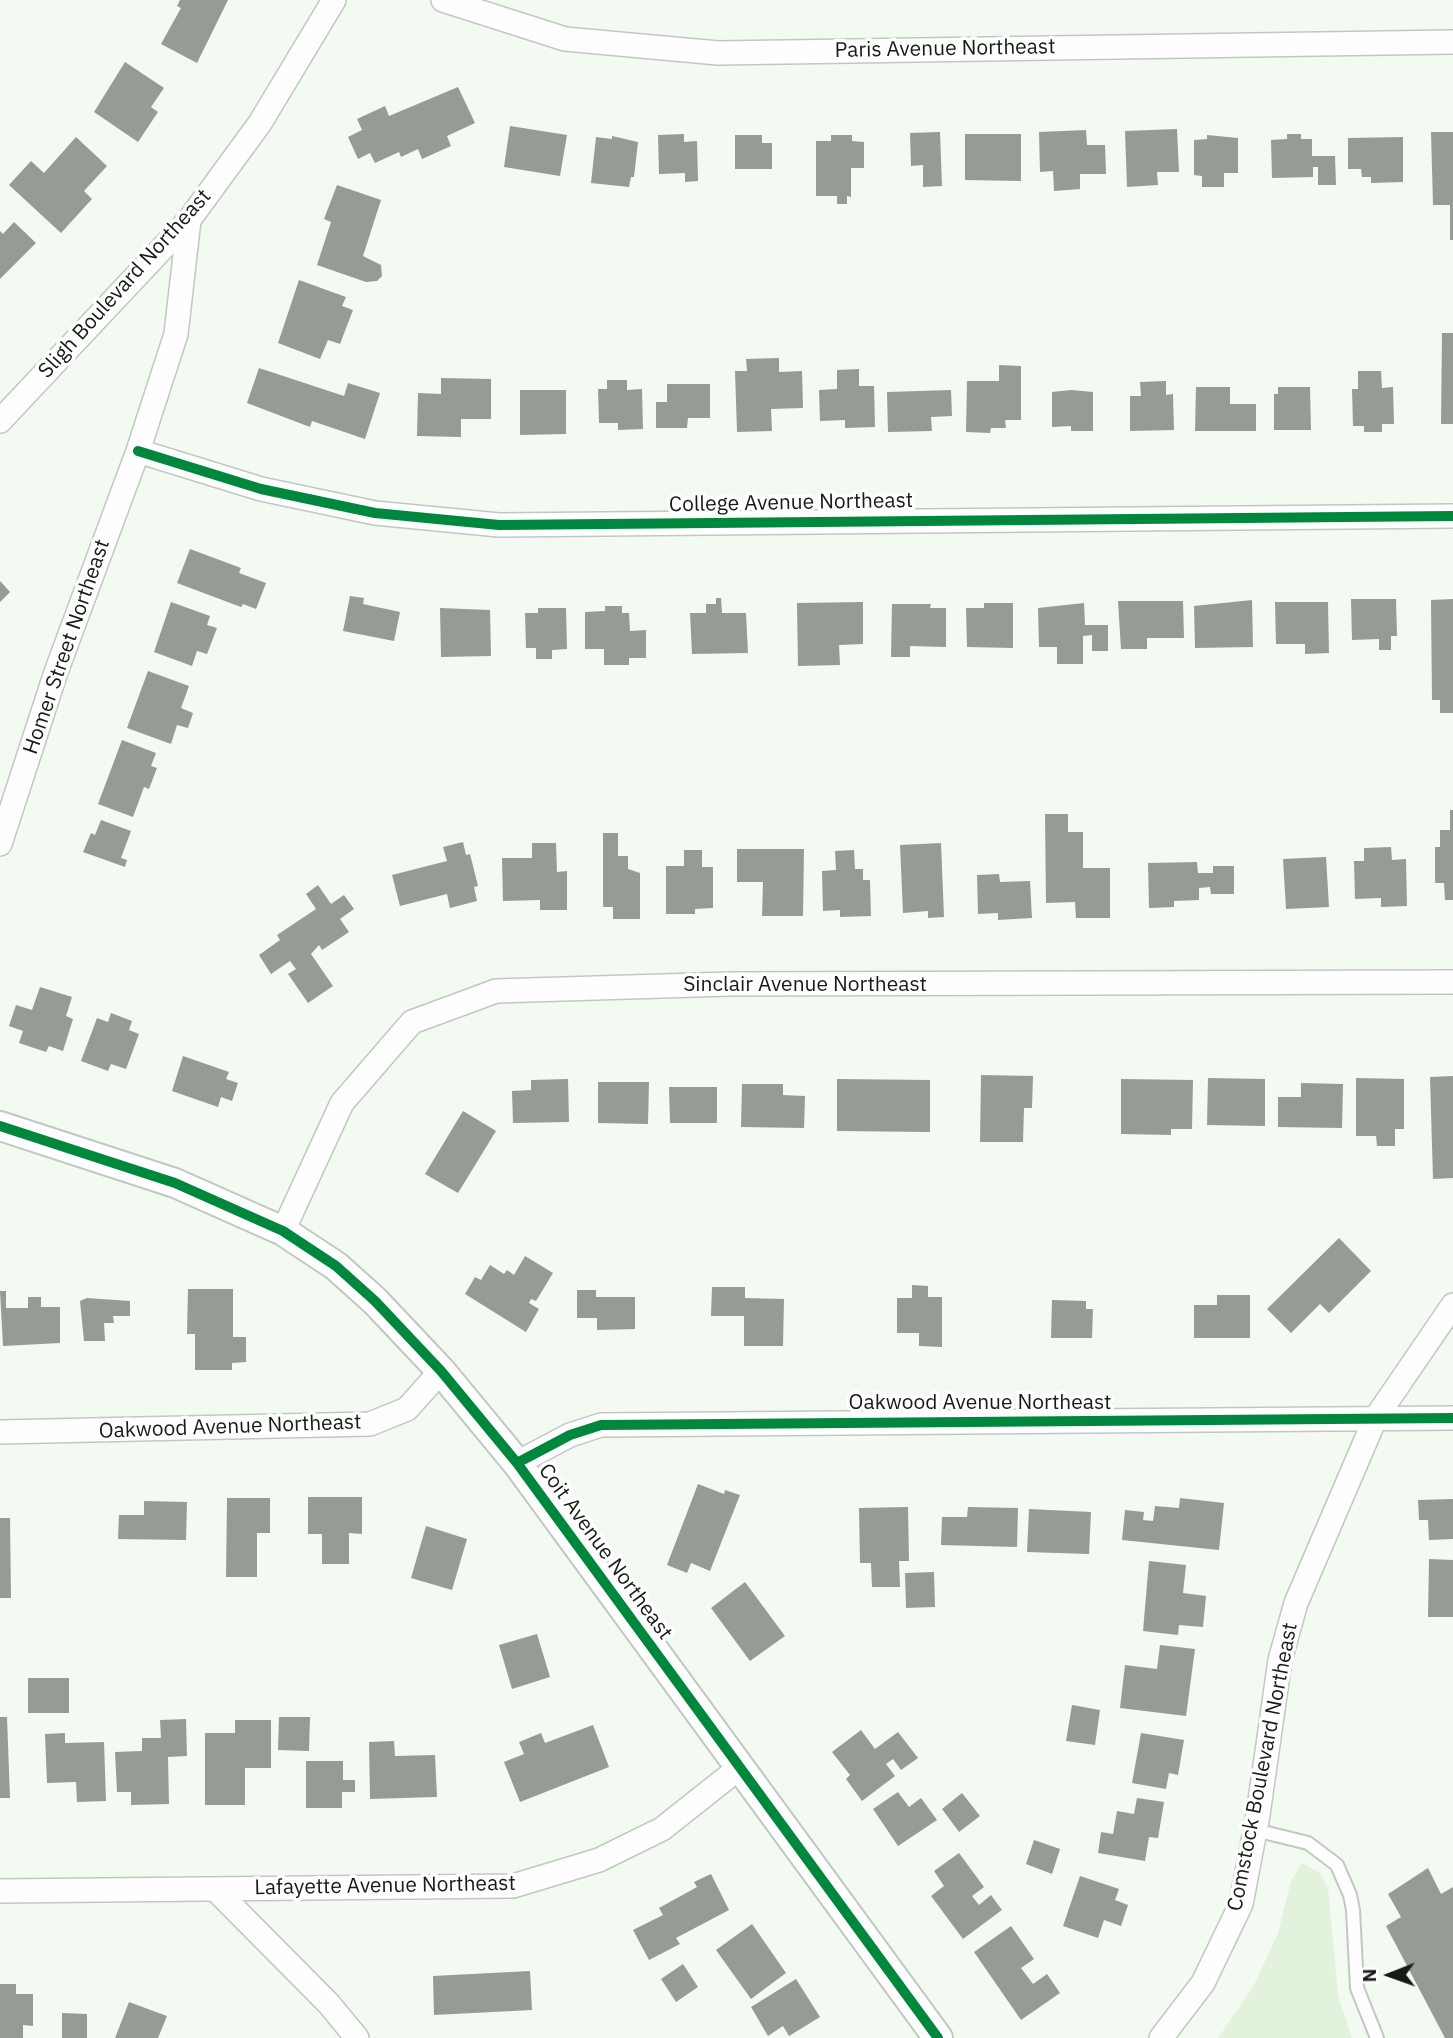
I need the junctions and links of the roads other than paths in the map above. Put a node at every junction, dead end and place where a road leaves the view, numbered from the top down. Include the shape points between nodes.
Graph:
1 (334, 0) edge
2 (443, 0) edge
3 (1453, 42) edge
4 (189, 220) junction
5 (0, 421) edge
6 (138, 451) junction
7 (1453, 516) edge
8 (0, 844) edge
9 (1453, 982) edge
10 (0, 1126) edge
11 (283, 1231) junction
12 (1453, 1305) edge
13 (441, 1371) junction
14 (1453, 1418) edge
15 (1375, 1419) junction
16 (0, 1432) edge
17 (517, 1463) junction
18 (739, 1768) junction
19 (1255, 1830) junction
20 (215, 1889) junction
21 (0, 1891) edge
22 (357, 2038) edge
23 (938, 2038) edge
24 (1161, 2038) edge
25 (1377, 2038) edge

1 - 4 street, Sligh Boulevard Northeast via 260,123
2 - 3 street, Paris Avenue Northeast via 565,39 718,53
4 - 5 street, Sligh Boulevard Northeast
4 - 6 street via 176,334
6 - 7 street, College Avenue Northeast via 261,489 375,513 499,525
6 - 8 street, Homer Street Northeast via 56,672
9 - 11 street, Sinclair Avenue Northeast via 743,984 496,991 412,1021 342,1103
10 - 11 street, Coit Avenue Northeast via 176,1183
11 - 13 street, Coit Avenue Northeast via 336,1266
12 - 15 street, Comstock Boulevard Northeast
13 - 16 street, Oakwood Avenue Northeast via 407,1409 370,1424
13 - 17 street, Coit Avenue Northeast
14 - 15 street, Oakwood Avenue Northeast
15 - 17 street, Oakwood Avenue Northeast via 601,1425 570,1435
15 - 19 street, Comstock Boulevard Northeast via 1296,1603 1280,1660
17 - 18 street, Coit Avenue Northeast
18 - 20 street, Lafayette Avenue Northeast via 662,1829 599,1860 513,1886
18 - 23 street, Coit Avenue Northeast
19 - 24 street, Comstock Boulevard Northeast via 1241,1904 1203,1983
19 - 25 lane via 1308,1843 1337,1866 1353,1910 1357,1988
20 - 21 street, Lafayette Avenue Northeast
20 - 22 street

